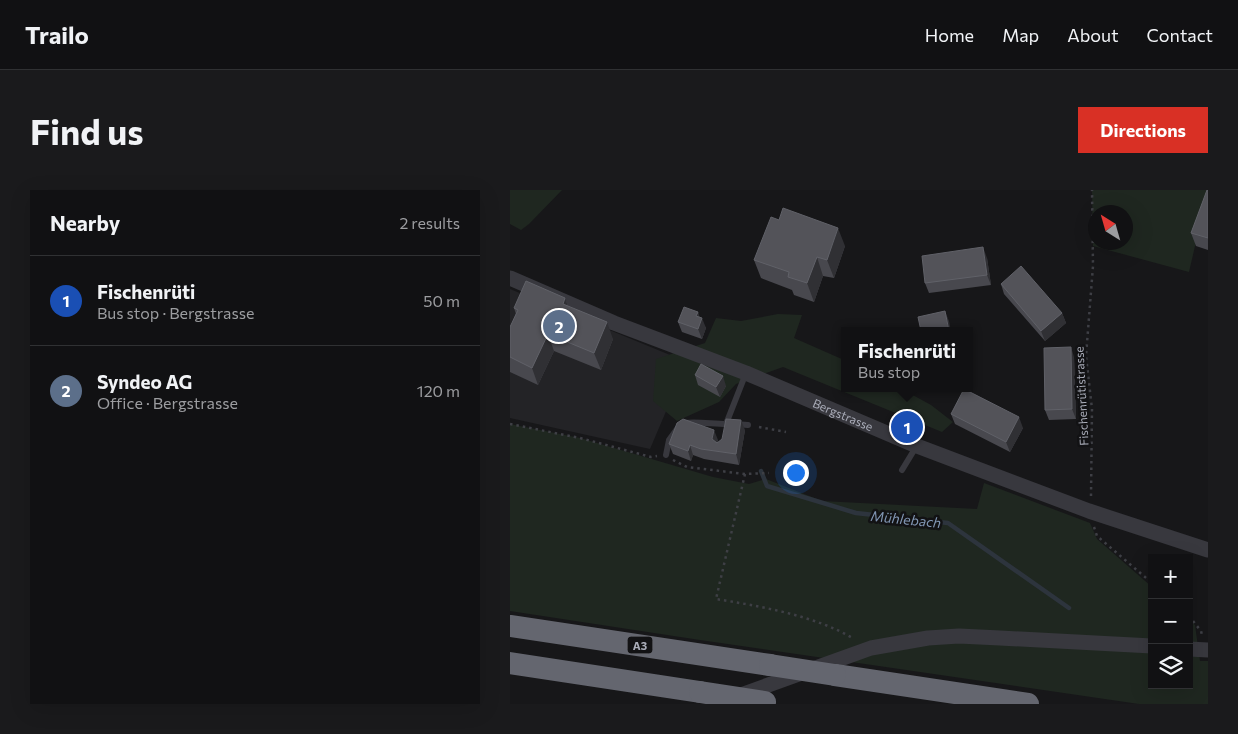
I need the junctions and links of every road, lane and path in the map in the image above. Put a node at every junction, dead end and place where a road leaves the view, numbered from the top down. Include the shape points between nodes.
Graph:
1 (1092, 190) edge
2 (510, 278) edge
3 (746, 373) junction
4 (510, 424) edge
5 (726, 424) junction
6 (748, 424) joint
7 (724, 432) edge
8 (786, 432) dead end
9 (917, 446) junction
10 (666, 455) junction
11 (902, 470) dead end
12 (769, 472) dead end
13 (745, 474) junction
14 (1089, 511) junction
15 (1208, 550) edge
16 (1148, 580) edge
17 (1193, 619) edge
18 (510, 626) edge
19 (1148, 646) edge
20 (871, 648) junction
21 (1200, 649) edge
22 (510, 663) edge
23 (707, 698) edge
24 (771, 703) edge
25 (1028, 704) edge

1 - 14 path, Fischenrütistrasse via 1093,266 1086,356 1092,409
2 - 3 street, Bergstrasse via 614,323
3 - 5 lane
3 - 9 street, Bergstrasse
4 - 10 path via 651,457
5 - 6 lane
5 - 7 lane
5 - 10 lane via 681,424 669,440
6 - 8 path
9 - 11 lane
9 - 14 street, Bergstrasse
10 - 13 path via 687,468
12 - 13 path
13 - 20 path via 716,599 800,617 845,633
14 - 15 street, Bergstrasse
14 - 16 path via 1097,536
17 - 21 path via 1201,631
18 - 25 highway, A3, bridge
19 - 20 street via 959,636
20 - 23 street
22 - 23 highway
23 - 24 highway, bridge

